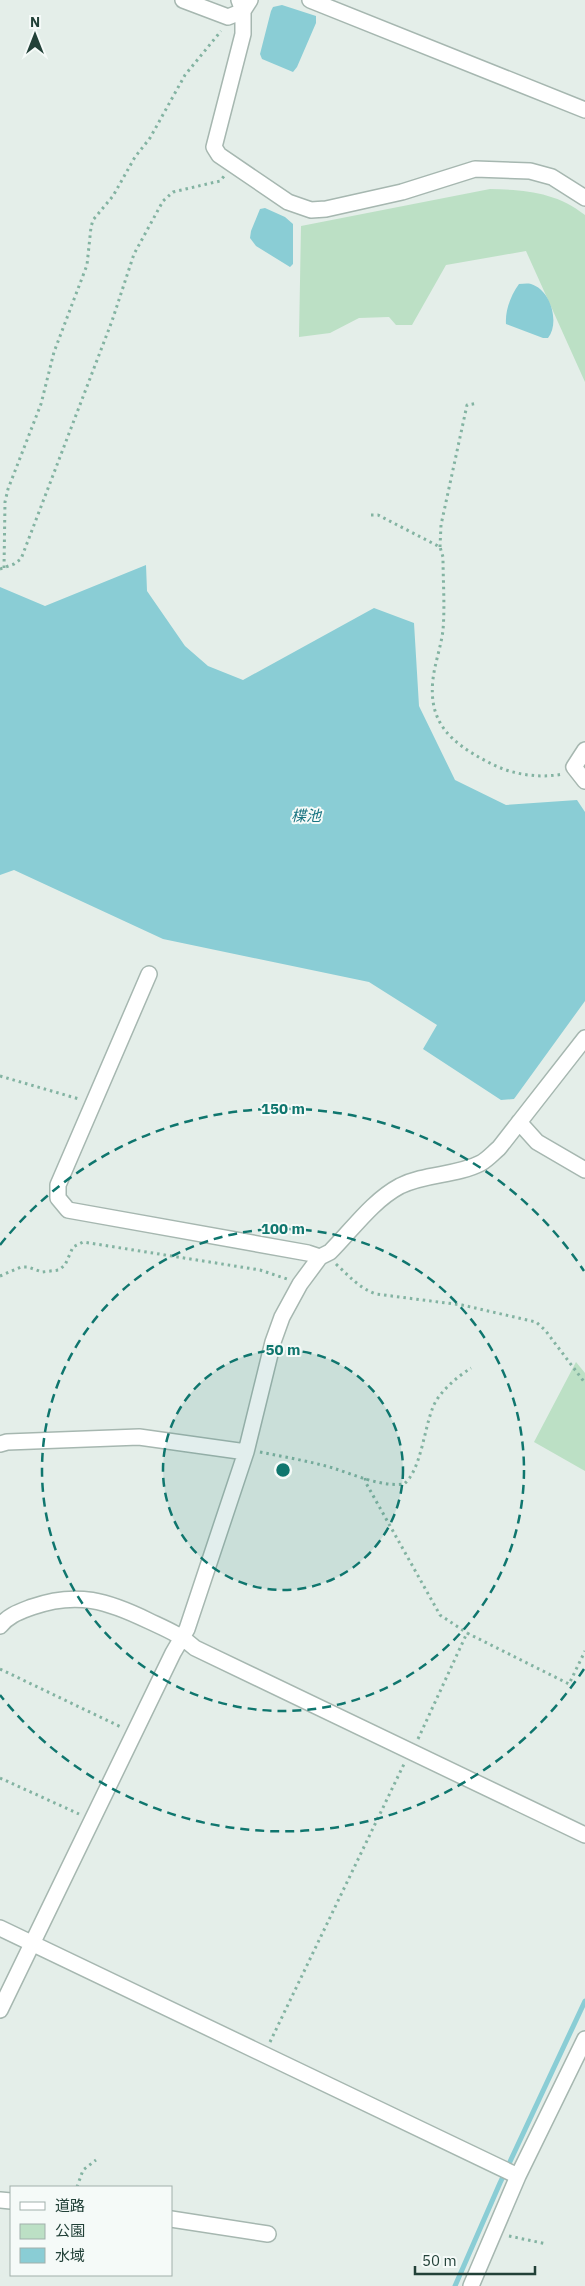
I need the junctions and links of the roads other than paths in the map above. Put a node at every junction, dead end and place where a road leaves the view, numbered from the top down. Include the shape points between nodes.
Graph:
1 (183, 0) edge
2 (310, 0) edge
3 (244, 4) edge
4 (585, 110) edge
5 (585, 198) edge
6 (585, 750) edge
7 (585, 780) edge
8 (149, 974) dead end
9 (585, 1038) edge
10 (519, 1122) junction
11 (585, 1170) edge
12 (323, 1256) junction
13 (0, 1444) edge
14 (246, 1452) junction
15 (0, 1626) edge
16 (183, 1637) junction
17 (585, 1835) edge
18 (0, 1928) edge
19 (32, 1943) junction
20 (0, 2010) edge
21 (585, 2039) edge
22 (508, 2171) junction
23 (172, 2219) edge
24 (268, 2234) dead end
25 (471, 2286) edge

1 - 3 street via 228,16
2 - 4 street
3 - 5 street via 243,34 214,147 219,155 288,202 311,210 326,209 402,192 475,168 530,171 552,177
6 - 7 street via 574,767
8 - 12 street via 58,1186 58,1198 68,1210
9 - 10 street
10 - 11 street via 537,1142
10 - 12 street via 499,1148 483,1162 465,1170 428,1176 401,1186 382,1198
12 - 14 street via 300,1284 282,1317
13 - 14 street via 139,1437
14 - 16 street
15 - 16 street via 10,1615 39,1605 62,1599 84,1599 122,1608
16 - 17 street via 195,1648
16 - 19 street
18 - 19 street
19 - 20 street
19 - 22 street
21 - 22 street
22 - 25 street via 495,2230
23 - 24 street

